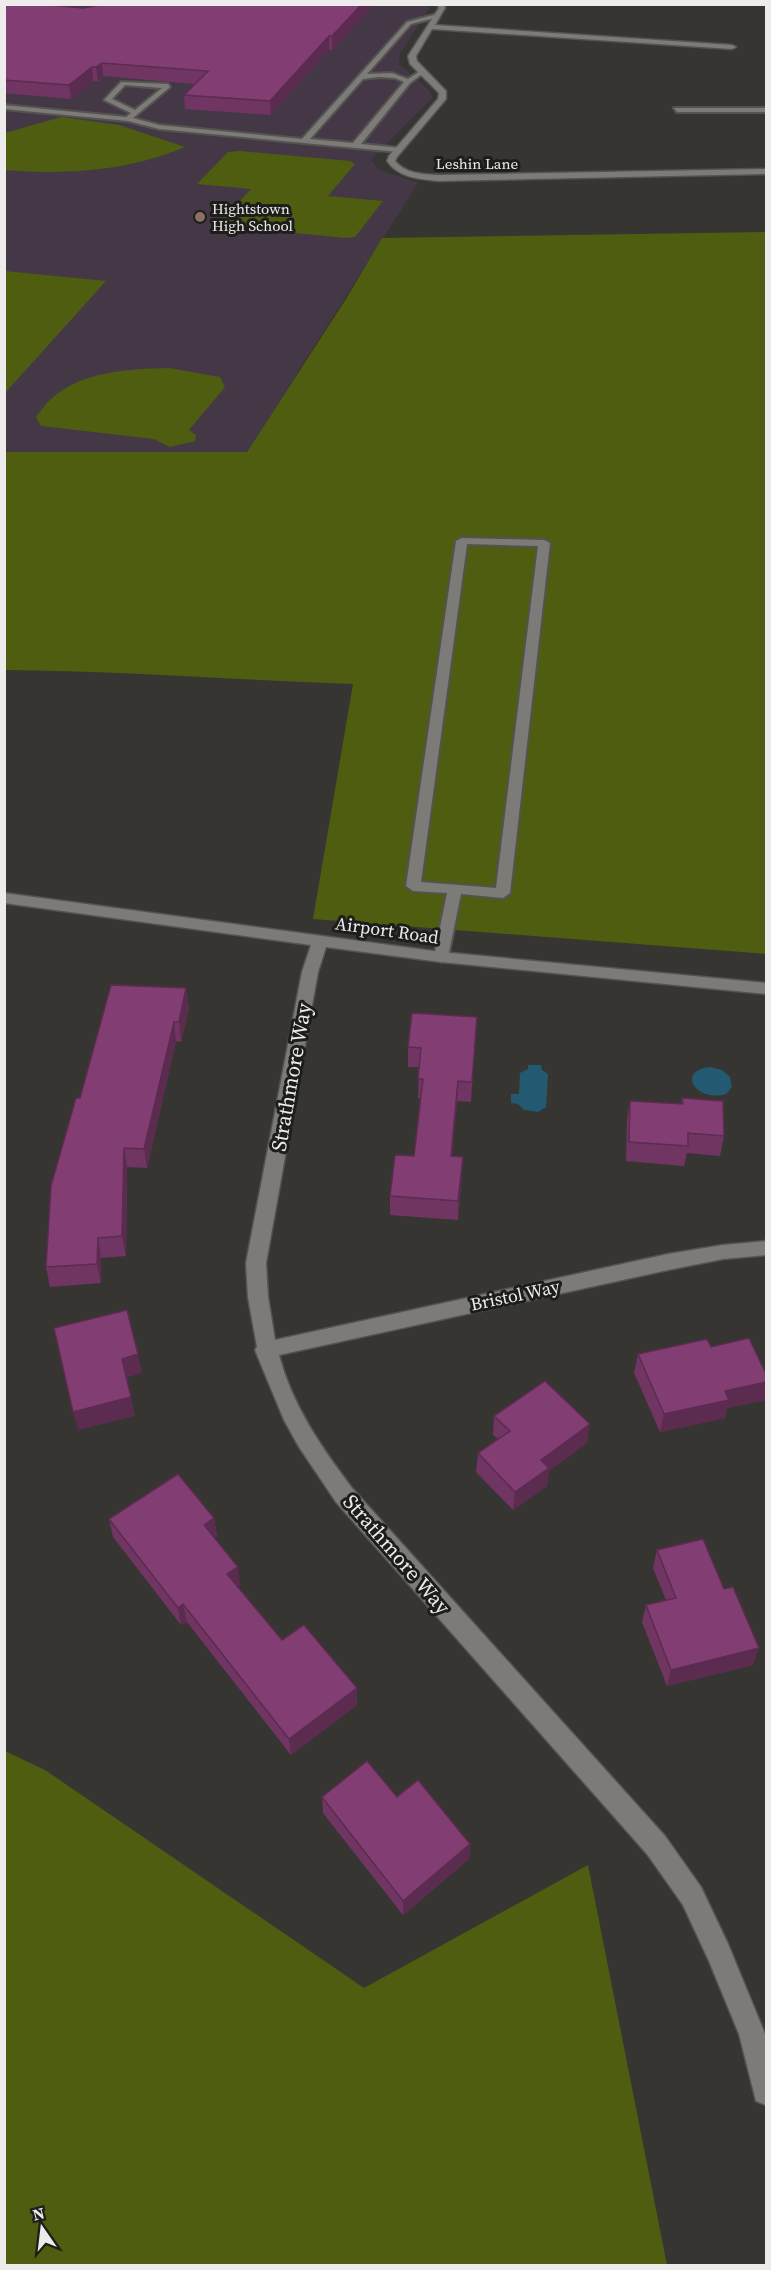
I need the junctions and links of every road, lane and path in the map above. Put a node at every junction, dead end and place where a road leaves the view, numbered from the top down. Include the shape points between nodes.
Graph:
1 (70, 4) edge
2 (440, 4) edge
3 (4, 5) edge
4 (437, 16) junction
5 (430, 27) junction
6 (732, 47) dead end
7 (422, 72) junction
8 (361, 77) junction
9 (408, 82) junction
10 (4, 107) edge
11 (677, 110) dead end
12 (766, 110) edge
13 (136, 113) junction
14 (128, 119) junction
15 (304, 141) junction
16 (355, 146) junction
17 (398, 150) junction
18 (766, 172) edge
19 (455, 890) junction
20 (4, 897) edge
21 (320, 941) junction
22 (441, 957) junction
23 (766, 988) edge
24 (766, 1248) edge
25 (265, 1350) junction
26 (766, 2091) edge

1 - 3 lane via 42,8
2 - 4 street
4 - 5 street
4 - 8 lane via 409,23
5 - 6 street
5 - 7 street via 412,56
7 - 9 lane
7 - 17 street via 440,87 442,99
8 - 9 lane via 385,75 402,77
8 - 15 lane
9 - 16 lane
10 - 14 lane
11 - 12 lane
13 - 13 lane via 152,99 168,86 123,83 108,100
13 - 14 lane
14 - 15 lane via 159,127
15 - 16 lane
16 - 17 lane
17 - 18 street, Leshin Lane via 391,161 394,166 412,175 439,178
19 - 19 lane via 413,886 462,541 544,543 503,893
19 - 22 lane
20 - 21 street, Airport Road
21 - 22 street, Airport Road
21 - 25 street, Strathmore Way via 310,972 256,1263 256,1293
22 - 23 street, Airport Road
24 - 25 street, Bristol Way via 668,1262
25 - 26 street, Strathmore Way via 288,1411 344,1495 656,1845 692,1896 752,2034

